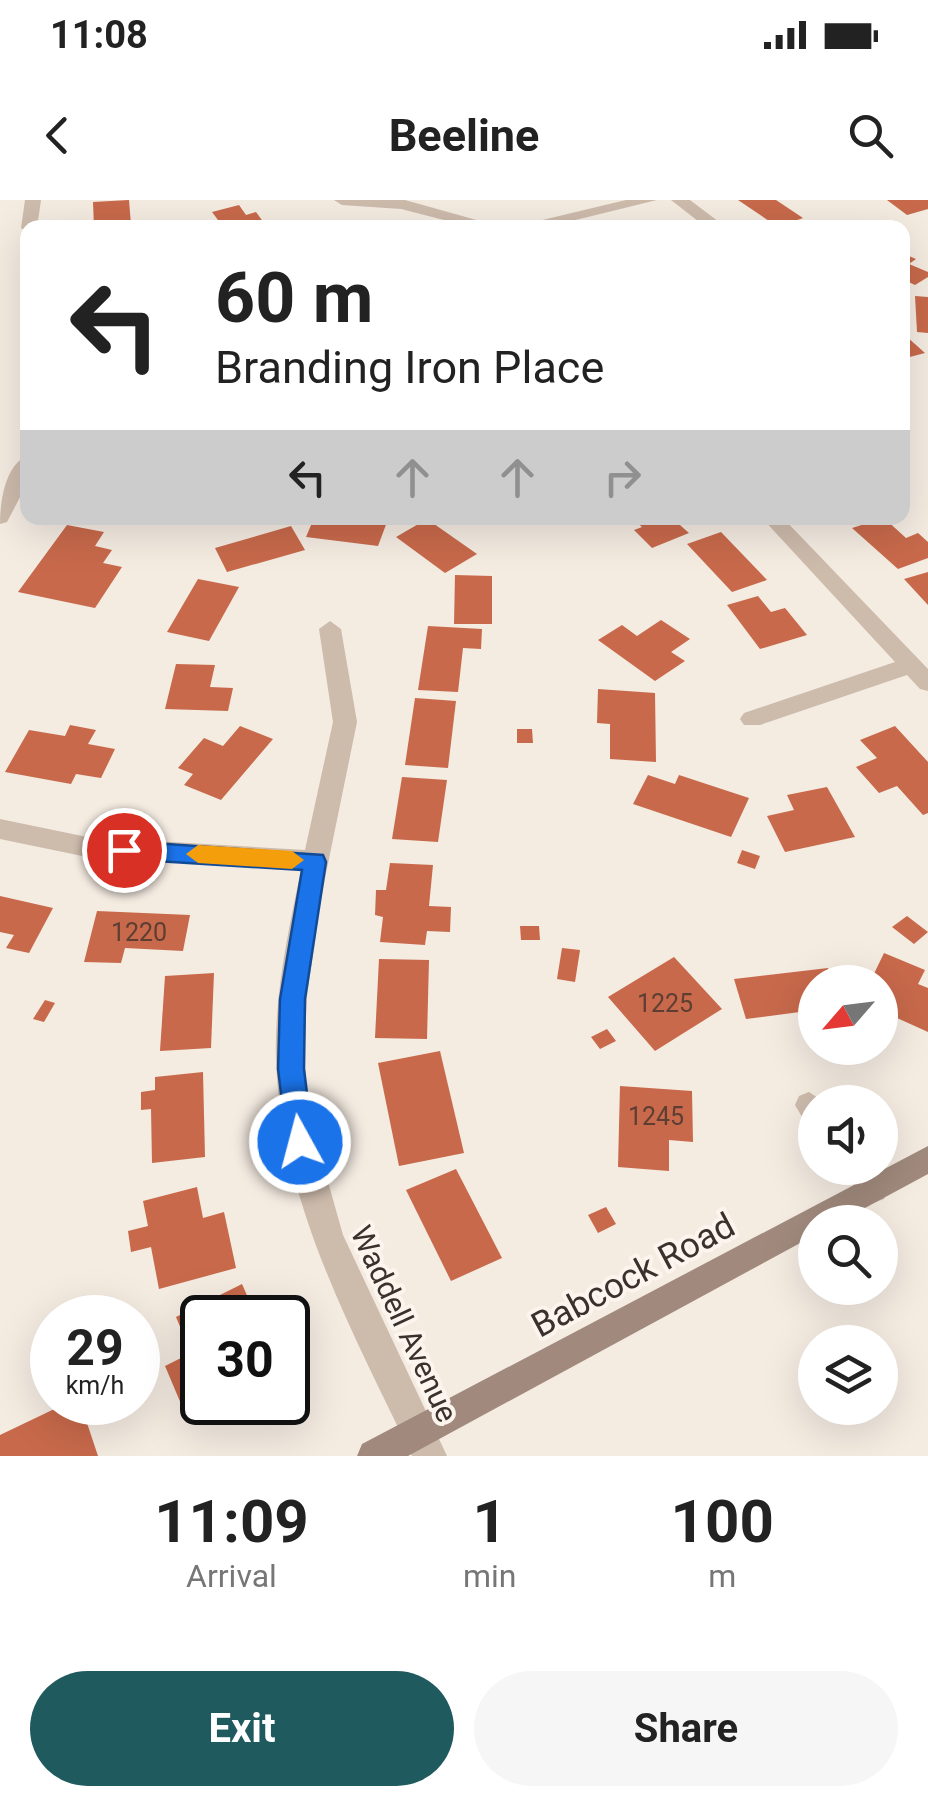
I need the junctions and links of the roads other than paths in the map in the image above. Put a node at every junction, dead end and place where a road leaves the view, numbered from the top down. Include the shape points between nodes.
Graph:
1 (342, 200) edge
2 (648, 200) edge
3 (679, 200) edge
4 (465, 220) edge
5 (554, 220) edge
6 (708, 220) edge
7 (20, 477) edge
8 (0, 517) edge
9 (779, 525) edge
10 (330, 629) dead end
11 (911, 665) junction
12 (928, 683) edge
13 (752, 719) dead end
14 (0, 829) edge
15 (315, 862) junction
16 (928, 1159) edge
17 (898, 1168) edge
18 (853, 1185) edge
19 (425, 1444) edge
20 (374, 1456) edge

1 - 4 street via 401,204
2 - 5 street
3 - 6 street
7 - 8 street
9 - 11 street
10 - 15 street, Waddell Avenue via 346,715
11 - 12 street
11 - 13 street
14 - 15 street via 86,848
15 - 19 street, Waddell Avenue via 292,999 300,1142 342,1277
16 - 17 street, Babcock Road
18 - 19 street, Babcock Road
19 - 20 street, Babcock Road

